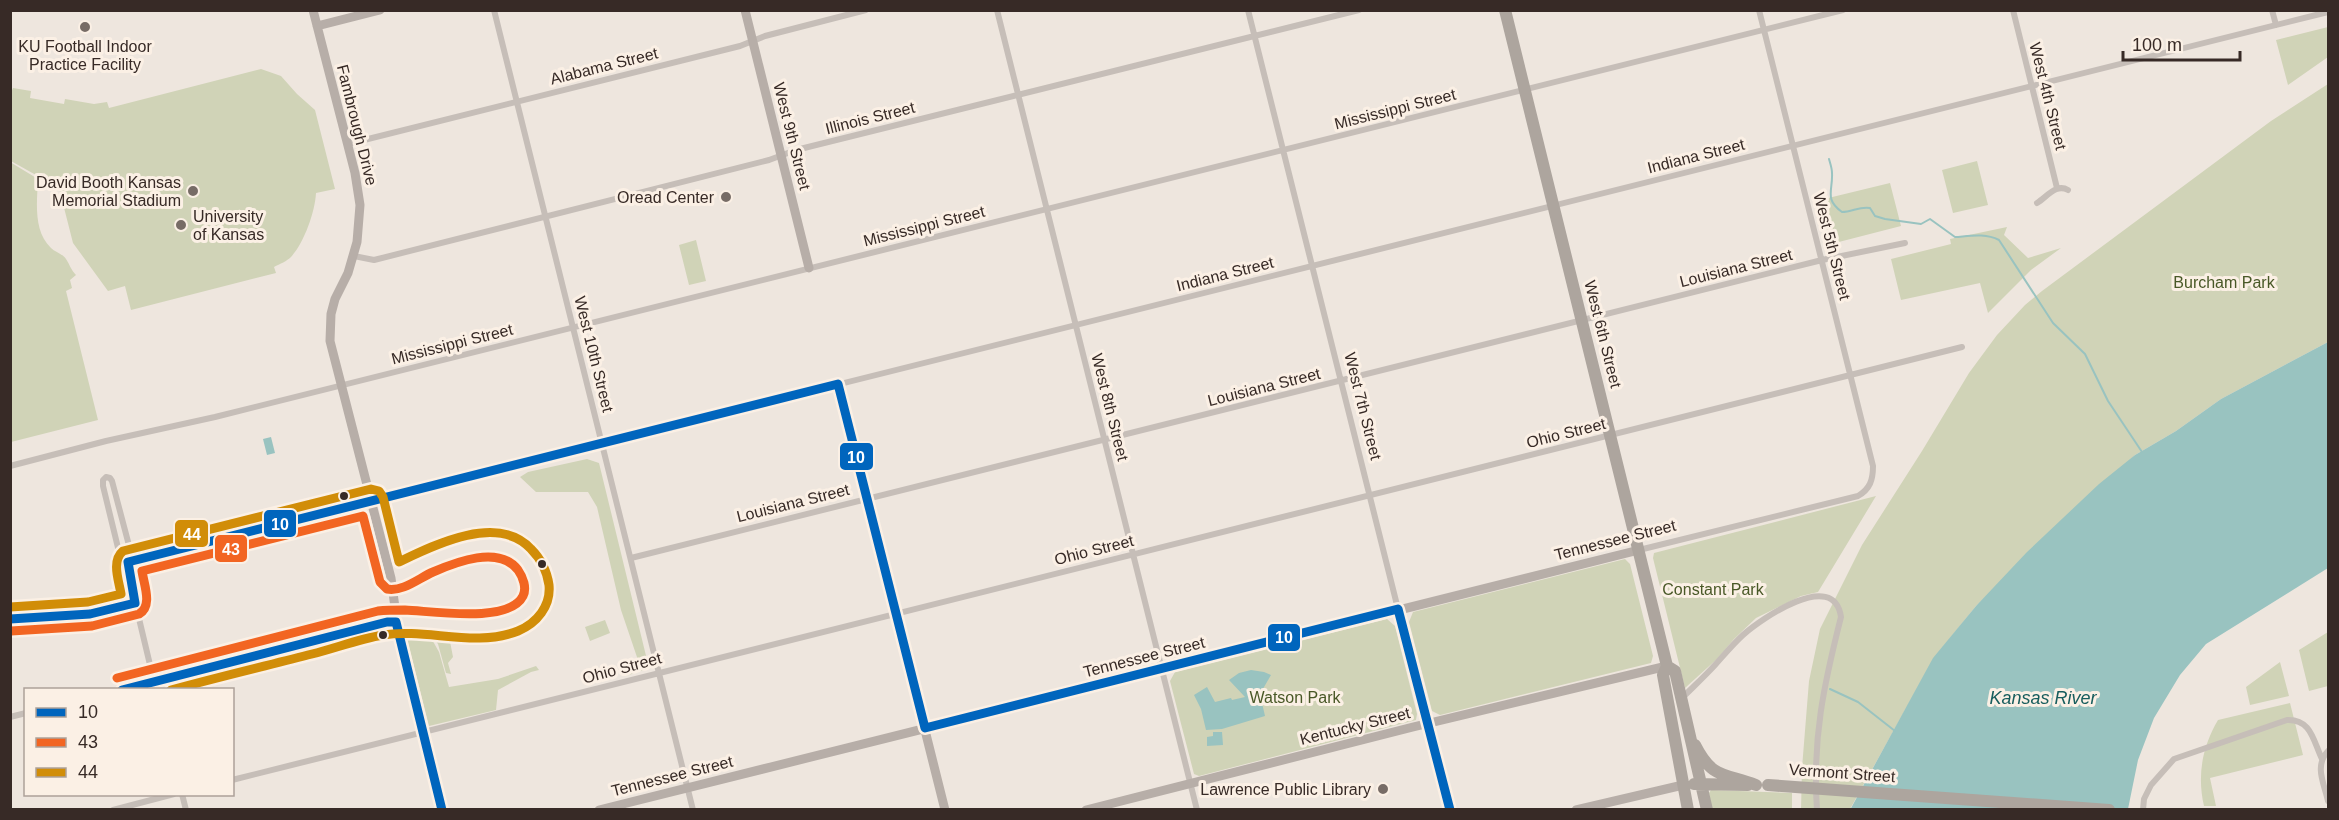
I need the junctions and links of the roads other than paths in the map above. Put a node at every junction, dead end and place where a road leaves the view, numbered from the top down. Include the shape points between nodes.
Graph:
1 (314, 10) edge
2 (380, 10) edge
3 (494, 10) edge
4 (745, 10) edge
5 (866, 10) edge
6 (997, 10) edge
7 (1248, 10) edge
8 (1359, 10) edge
9 (1505, 10) edge
10 (1759, 10) edge
11 (1843, 10) edge
12 (2013, 10) edge
13 (2272, 10) edge
14 (2328, 12) edge
15 (2276, 25) junction
16 (317, 26) junction
17 (1764, 30) junction
18 (1254, 36) junction
19 (753, 41) junction
20 (2032, 85) junction
21 (1525, 90) junction
22 (1018, 95) junction
23 (516, 102) junction
24 (348, 144) junction
25 (1792, 146) junction
26 (1283, 151) junction
27 (781, 156) junction
28 (2057, 188) junction
29 (2068, 190) dead end
30 (2037, 203) dead end
31 (1553, 205) junction
32 (1047, 210) junction
33 (545, 216) junction
34 (1905, 243) dead end
35 (354, 256) junction
36 (1822, 260) junction
37 (1312, 267) junction
38 (809, 268) junction
39 (1582, 321) junction
40 (1075, 325) junction
41 (573, 327) junction
42 (1962, 347) dead end
43 (1851, 375) junction
44 (1340, 381) junction
45 (342, 385) junction
46 (1611, 435) junction
47 (1104, 441) junction
48 (602, 443) junction
49 (10, 466) edge
50 (1868, 488) joint
51 (1370, 495) junction
52 (867, 499) junction
53 (372, 501) junction
54 (1639, 550) junction
55 (1133, 555) junction
56 (631, 558) junction
57 (128, 562) junction
58 (135, 603) junction
59 (1398, 609) junction
60 (896, 614) junction
61 (10, 619) edge
62 (396, 622) junction
63 (1667, 666) junction
64 (1162, 668) junction
65 (659, 673) junction
66 (154, 681) junction
67 (128, 688) edge
68 (156, 688) edge
69 (1681, 698) junction
70 (1427, 723) junction
71 (924, 728) junction
72 (423, 733) junction
73 (1689, 734) junction
74 (2328, 751) edge
75 (2322, 759) junction
76 (234, 780) edge
77 (1190, 783) junction
78 (1700, 784) junction
79 (1683, 785) junction
80 (1762, 785) junction
81 (688, 787) junction
82 (170, 796) edge
83 (2328, 801) edge
84 (113, 810) edge
85 (442, 810) edge
86 (598, 810) edge
87 (693, 810) edge
88 (945, 810) edge
89 (1086, 810) edge
90 (1197, 810) edge
91 (1450, 810) edge
92 (1576, 810) edge
93 (1688, 810) edge
94 (1707, 810) edge
95 (1817, 810) edge
96 (2109, 810) edge
97 (2143, 810) edge

1 - 16 main road, Fambrough Drive
2 - 16 main road
3 - 23 street, West 10th Street
4 - 19 main road, West 9th Street
5 - 19 street, Alabama Street
6 - 22 street, West 8th Street
7 - 18 street, West 7th Street
8 - 18 street, Illinois Street
9 - 21 highway, West 6th Street
10 - 17 street, West 5th Street
11 - 17 street, Mississippi Street
12 - 20 street, West 4th Street
13 - 15 street
14 - 15 street, Indiana Street
15 - 20 street, Indiana Street
16 - 24 main road, Fambrough Drive
17 - 21 street, Mississippi Street
17 - 25 street, West 5th Street
18 - 22 street, Illinois Street
18 - 26 street, West 7th Street
19 - 23 street, Alabama Street
19 - 27 main road, West 9th Street
20 - 25 street, Indiana Street
20 - 28 street, West 4th Street
21 - 26 street, Mississippi Street
21 - 31 highway, West 6th Street
22 - 27 street, Illinois Street
22 - 32 street, West 8th Street
23 - 24 street, Alabama Street
23 - 33 street, West 10th Street
24 - 35 main road, Fambrough Drive via 360,205
25 - 31 street, Indiana Street
25 - 36 street, West 5th Street
26 - 32 street, Mississippi Street
26 - 37 street, West 7th Street
27 - 33 street, Illinois Street
27 - 38 main road, West 9th Street
28 - 29 street
28 - 30 street
31 - 37 street, Indiana Street
31 - 39 highway, West 6th Street
32 - 38 street, Mississippi Street
32 - 40 street, West 8th Street
33 - 35 street, Illinois Street via 374,260
33 - 41 street, West 10th Street
34 - 36 street, Louisiana Street
35 - 45 main road, Fambrough Drive via 329,324
36 - 39 street, Louisiana Street
36 - 43 street, West 5th Street
37 - 40 street, Indiana Street
37 - 44 street, West 7th Street
38 - 41 street, Mississippi Street
39 - 44 street, Louisiana Street
39 - 46 highway, West 6th Street
40 - 47 street, West 8th Street
40 - 48 street, Indiana Street
41 - 45 street, Mississippi Street
41 - 48 street, West 10th Street
42 - 43 street, Ohio Street
43 - 46 street, Ohio Street
43 - 50 street, West 5th Street via 1873,466
44 - 47 street, Louisiana Street
44 - 51 street, West 7th Street
45 - 49 street, Mississippi Street
45 - 53 main road, Fambrough Drive
46 - 51 street, Ohio Street
46 - 54 highway, West 6th Street
47 - 52 street, Louisiana Street
47 - 55 street, West 8th Street
48 - 53 street, Indiana Street
48 - 56 street, West 10th Street
50 - 54 street, Tennessee Street via 1858,496
51 - 55 street, Ohio Street
51 - 59 street, West 7th Street
52 - 56 street, Louisiana Street
52 - 60 main road
53 - 57 street, Indiana Street
53 - 62 main road, Fambrough Drive via 391,578
54 - 59 main road, Tennessee Street
54 - 63 highway, West 6th Street
55 - 60 street, Ohio Street
55 - 64 street, West 8th Street
56 - 65 street, West 10th Street
57 - 57 street via 131,554 112,481 105,477 103,486 120,556
57 - 58 street
58 - 61 street via 90,614
58 - 66 street
59 - 64 main road, Tennessee Street
59 - 70 main road, West 7th Street
60 - 65 street, Ohio Street
60 - 71 main road
62 - 66 street
62 - 72 main road, Fambrough Drive
63 - 69 highway, West 6th Street via 1675,671
63 - 70 main road, Kentucky Street
63 - 79 highway, West 6th Street via 1663,675
64 - 71 main road, Tennessee Street
64 - 77 street, West 8th Street
65 - 72 street, Ohio Street
65 - 81 street, West 10th Street
66 - 67 street
66 - 68 street
69 - 73 highway, West 6th Street
69 - 95 street via 1759,623 1813,596 1827,597 1836,603 1841,617 1819,713 1814,775
70 - 77 main road, Kentucky Street
70 - 91 main road, West 7th Street
71 - 81 main road, Tennessee Street
71 - 88 main road
72 - 76 street, Ohio Street
72 - 85 main road, Fambrough Drive
73 - 78 highway, West 6th Street
73 - 80 highway via 1713,771
74 - 75 street
75 - 83 street via 2320,768
75 - 97 street via 2306,725 2287,720 2174,759 2151,785
77 - 89 main road, Kentucky Street
77 - 90 street, West 8th Street
78 - 79 highway, Vermont Street
78 - 80 highway, Vermont Street
78 - 94 highway, West 6th Street
79 - 92 main road, Vermont Street
79 - 93 highway, West 6th Street
80 - 96 highway, Vermont Street, bridge
81 - 86 main road, Tennessee Street
81 - 87 street, West 10th Street
82 - 84 street

